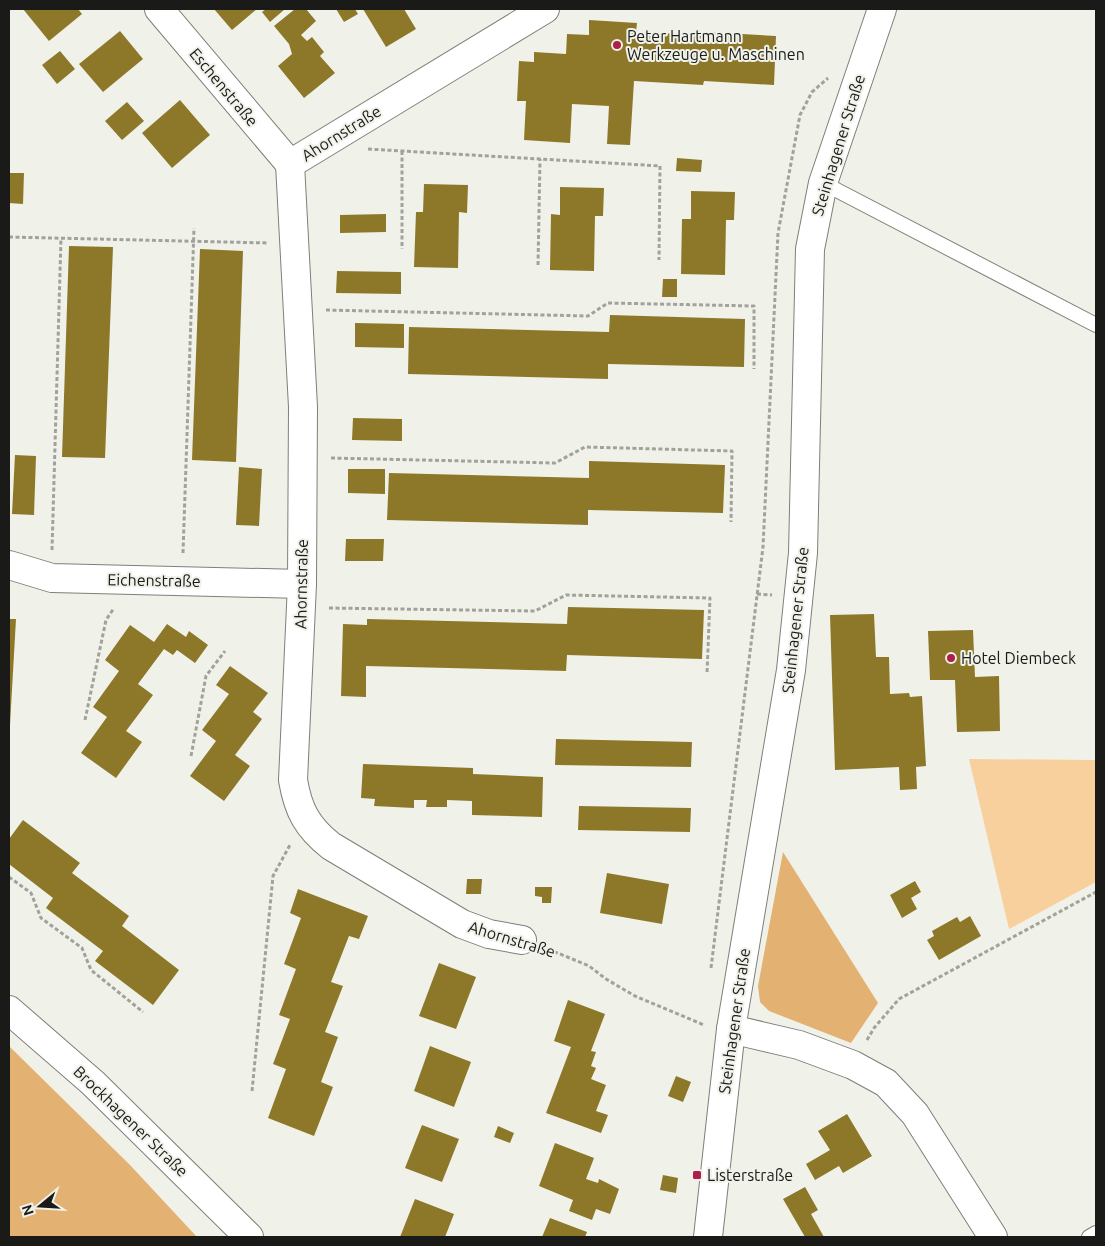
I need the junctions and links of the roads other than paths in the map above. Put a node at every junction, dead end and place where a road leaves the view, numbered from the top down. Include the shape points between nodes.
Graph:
1 (159, 9) edge
2 (545, 9) edge
3 (882, 9) edge
4 (290, 164) junction
5 (823, 183) junction
6 (1096, 325) edge
7 (9, 565) edge
8 (301, 596) junction
9 (522, 940) road end
10 (9, 1010) edge
11 (731, 1029) junction
12 (1096, 1233) edge
13 (249, 1237) edge
14 (708, 1237) edge
15 (993, 1237) edge
16 (1088, 1237) edge

1 - 4 street, Eschenstraße
2 - 4 street, Ahornstraße
3 - 5 street, Steinhagener Straße
4 - 8 street, Ahornstraße via 303,407
5 - 6 lane
5 - 11 street, Steinhagener Straße via 810,249 804,553 791,670
7 - 8 street, Eichenstraße via 52,578 182,581
8 - 9 street, Ahornstraße via 293,780 296,800 314,833 330,846 462,924 489,934
10 - 13 street, Brockhagener Straße via 93,1083
11 - 14 street, Steinhagener Straße
11 - 15 street via 799,1045 853,1064 886,1083 915,1114
12 - 16 lane

